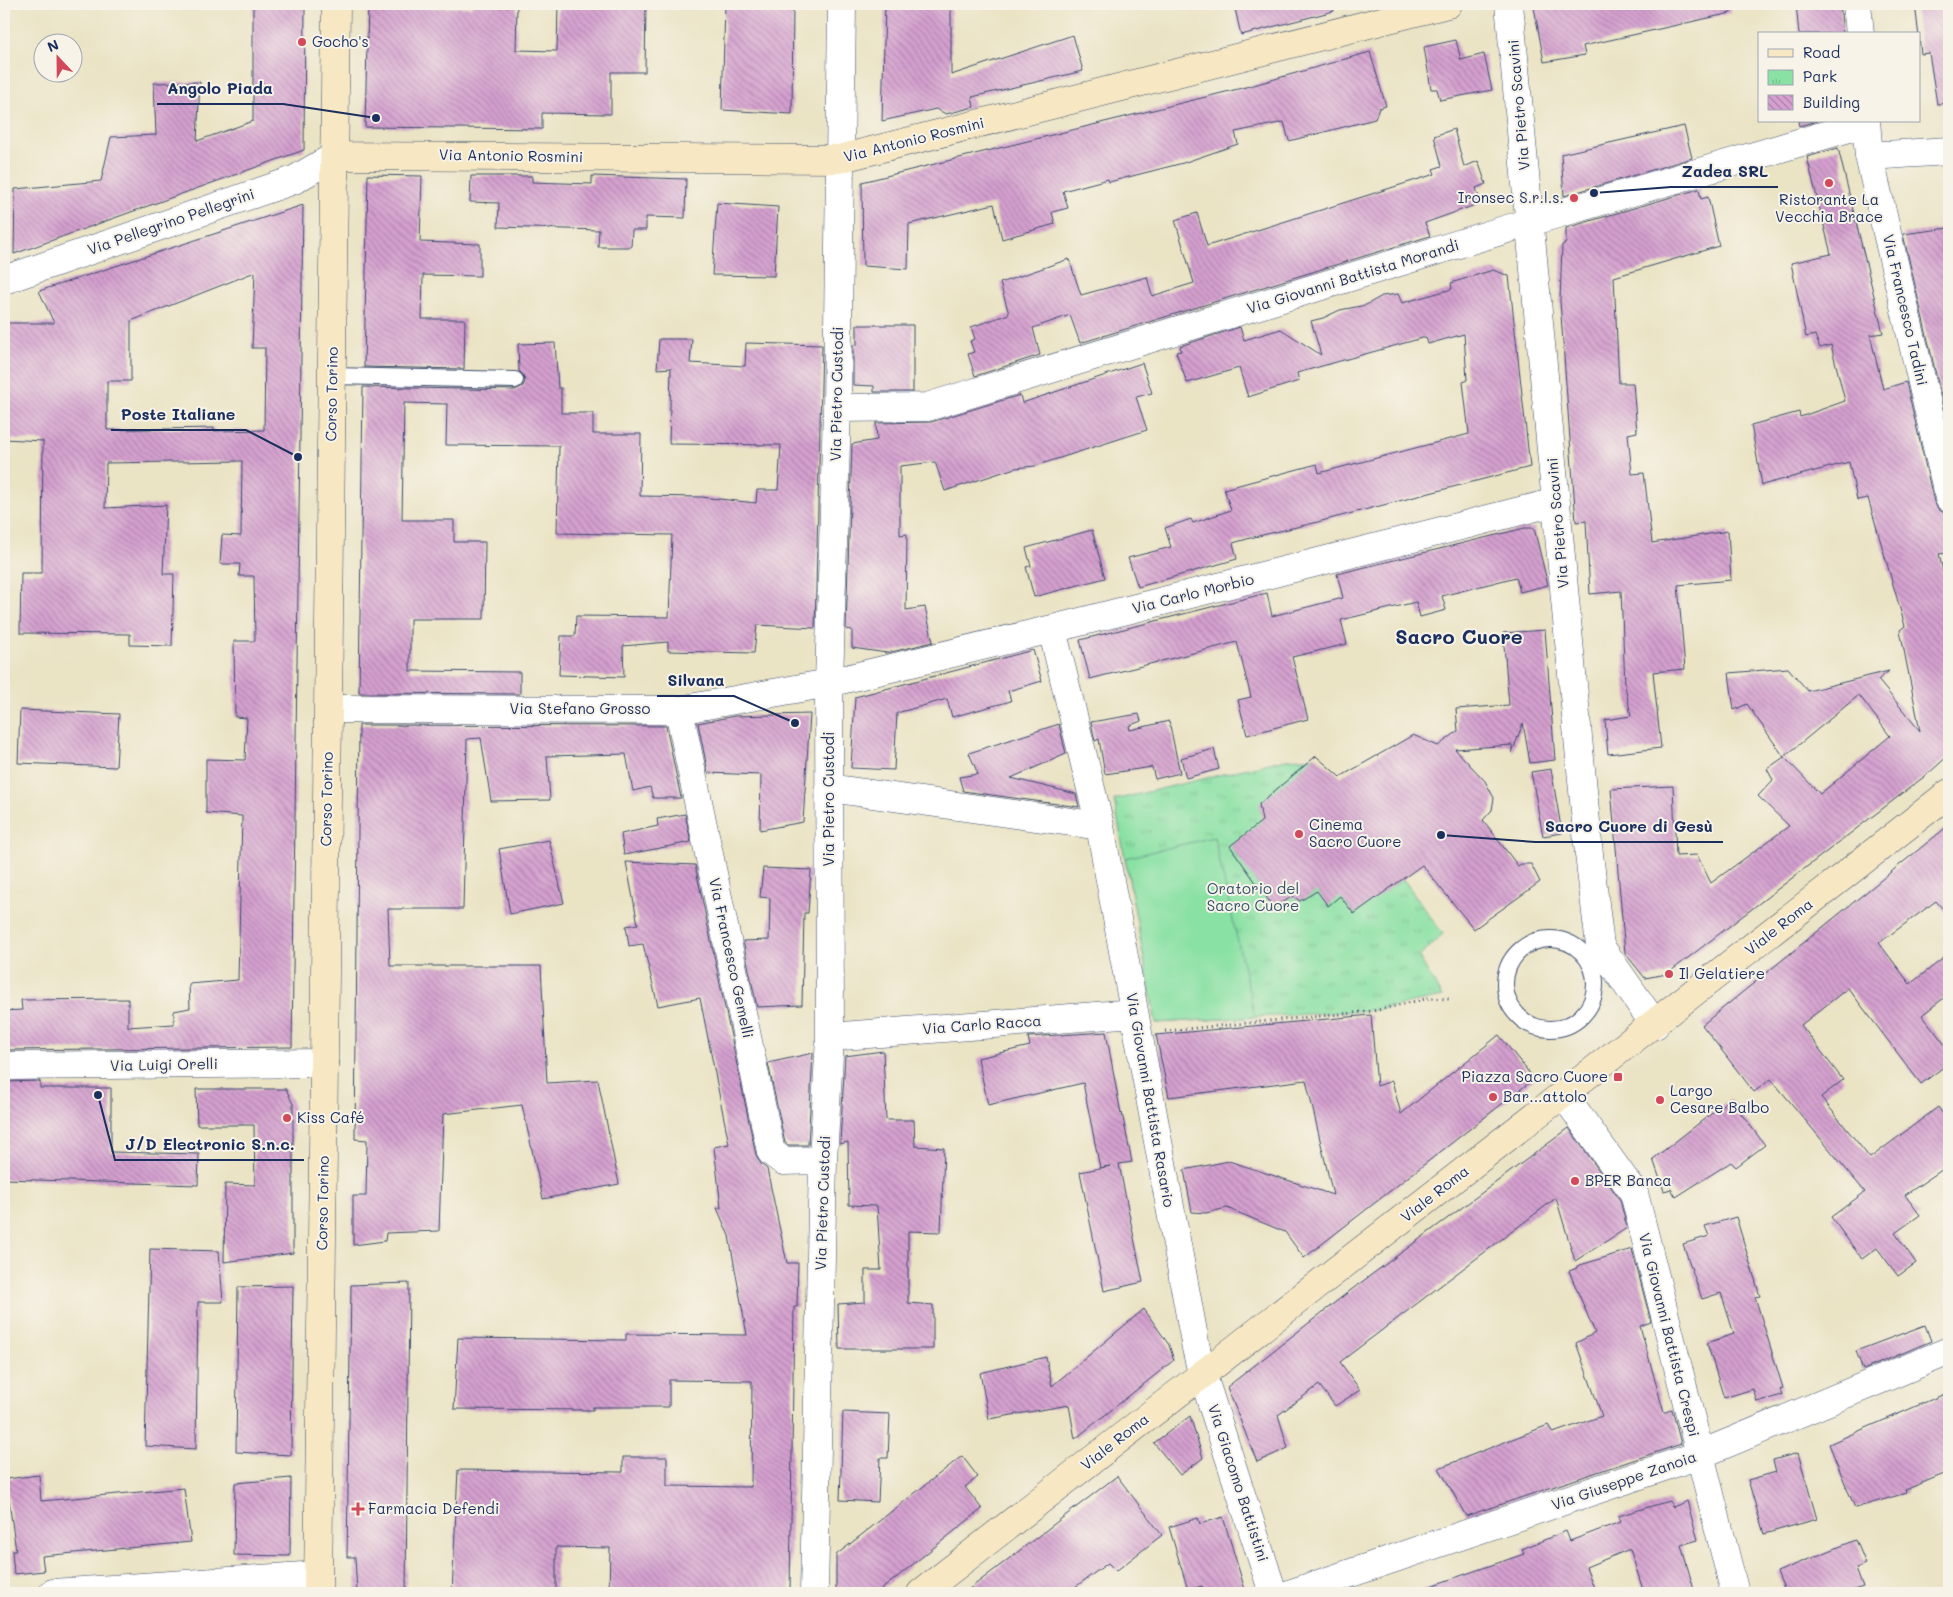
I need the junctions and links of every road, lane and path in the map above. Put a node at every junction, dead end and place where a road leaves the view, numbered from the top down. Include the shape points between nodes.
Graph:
1 (336, 4) edge
2 (842, 4) edge
3 (1448, 4) edge
4 (1509, 4) edge
5 (1857, 4) edge
6 (1860, 32) edge
7 (1866, 122) edge
8 (1949, 151) edge
9 (335, 156) junction
10 (1869, 156) junction
11 (839, 159) junction
12 (1530, 222) junction
13 (4, 280) edge
14 (332, 376) junction
15 (515, 380) dead end
16 (837, 408) junction
17 (1949, 498) edge
18 (1556, 502) junction
19 (1052, 629) junction
20 (829, 683) junction
21 (329, 709) junction
22 (679, 710) junction
23 (829, 788) junction
24 (1949, 794) edge
25 (1100, 826) junction
26 (1592, 950) junction
27 (1449, 999) dead end
28 (1134, 1013) junction
29 (1655, 1025) junction
30 (1163, 1031) dead end
31 (830, 1037) junction
32 (324, 1063) junction
33 (4, 1066) edge
34 (1564, 1095) junction
35 (823, 1160) junction
36 (1949, 1352) edge
37 (1202, 1373) junction
38 (1699, 1455) junction
39 (318, 1584) edge
40 (53, 1593) edge
41 (814, 1593) edge
42 (921, 1593) edge
43 (1273, 1593) edge
44 (1292, 1593) edge
45 (1735, 1593) edge

1 - 9 street, Corso Torino
2 - 11 street, Via Pietro Custodi
3 - 11 street, Via Antonio Rosmini
4 - 12 street, Via Pietro Scavini
5 - 6 street
7 - 10 street, Via Francesco Tadini
7 - 12 street, Via Giovanni Battista Morandi
8 - 10 street
9 - 11 street, Via Antonio Rosmini
9 - 13 street, Via Pellegrino Pellegrini via 294,180
9 - 14 street, Corso Torino
10 - 17 street, Via Francesco Tadini
11 - 16 street, Via Pietro Custodi
12 - 16 street, Via Giovanni Battista Morandi via 927,407
12 - 18 street, Via Pietro Scavini
14 - 15 lane
14 - 21 street, Corso Torino
16 - 20 street, Via Pietro Custodi
18 - 19 street, Via Carlo Morbio
18 - 26 street, Via Pietro Scavini via 1589,854
19 - 20 street, Via Carlo Morbio
19 - 25 street, Via Giovanni Battista Rasario
20 - 22 street, Via Stefano Grosso
20 - 23 street, Via Pietro Custodi
21 - 22 street, Via Stefano Grosso
21 - 32 street, Corso Torino
22 - 35 street, Via Francesco Gemelli via 771,1152 783,1161
23 - 25 street
23 - 31 street, Via Pietro Custodi
24 - 29 street, Viale Roma
25 - 28 street, Via Giovanni Battista Rasario
26 - 26 lane via 1596,981 1594,997 1587,1011 1575,1022 1561,1028 1545,1029 1518,1015 1505,988 1511,962 1520,950 1545,939 1559,939
26 - 29 street, Via Pietro Scavini
27 - 30 path via 1430,998 1373,1011
28 - 31 street, Via Carlo Racca
28 - 37 street, Via Giovanni Battista Rasario
29 - 34 street, Viale Roma
31 - 35 street, Via Pietro Custodi
32 - 33 street, Via Luigi Orelli
32 - 39 street, Corso Torino
34 - 37 street, Viale Roma
34 - 38 street, Via Giovanni Battista Crespi via 1634,1192
35 - 41 street, Via Pietro Custodi
36 - 38 street, Via Giuseppe Zanoia
37 - 42 street, Viale Roma
37 - 43 street, Via Giacomo Battistini
38 - 44 street, Via Giuseppe Zanoia
38 - 45 street, Via Giovanni Battista Crespi
39 - 40 street

